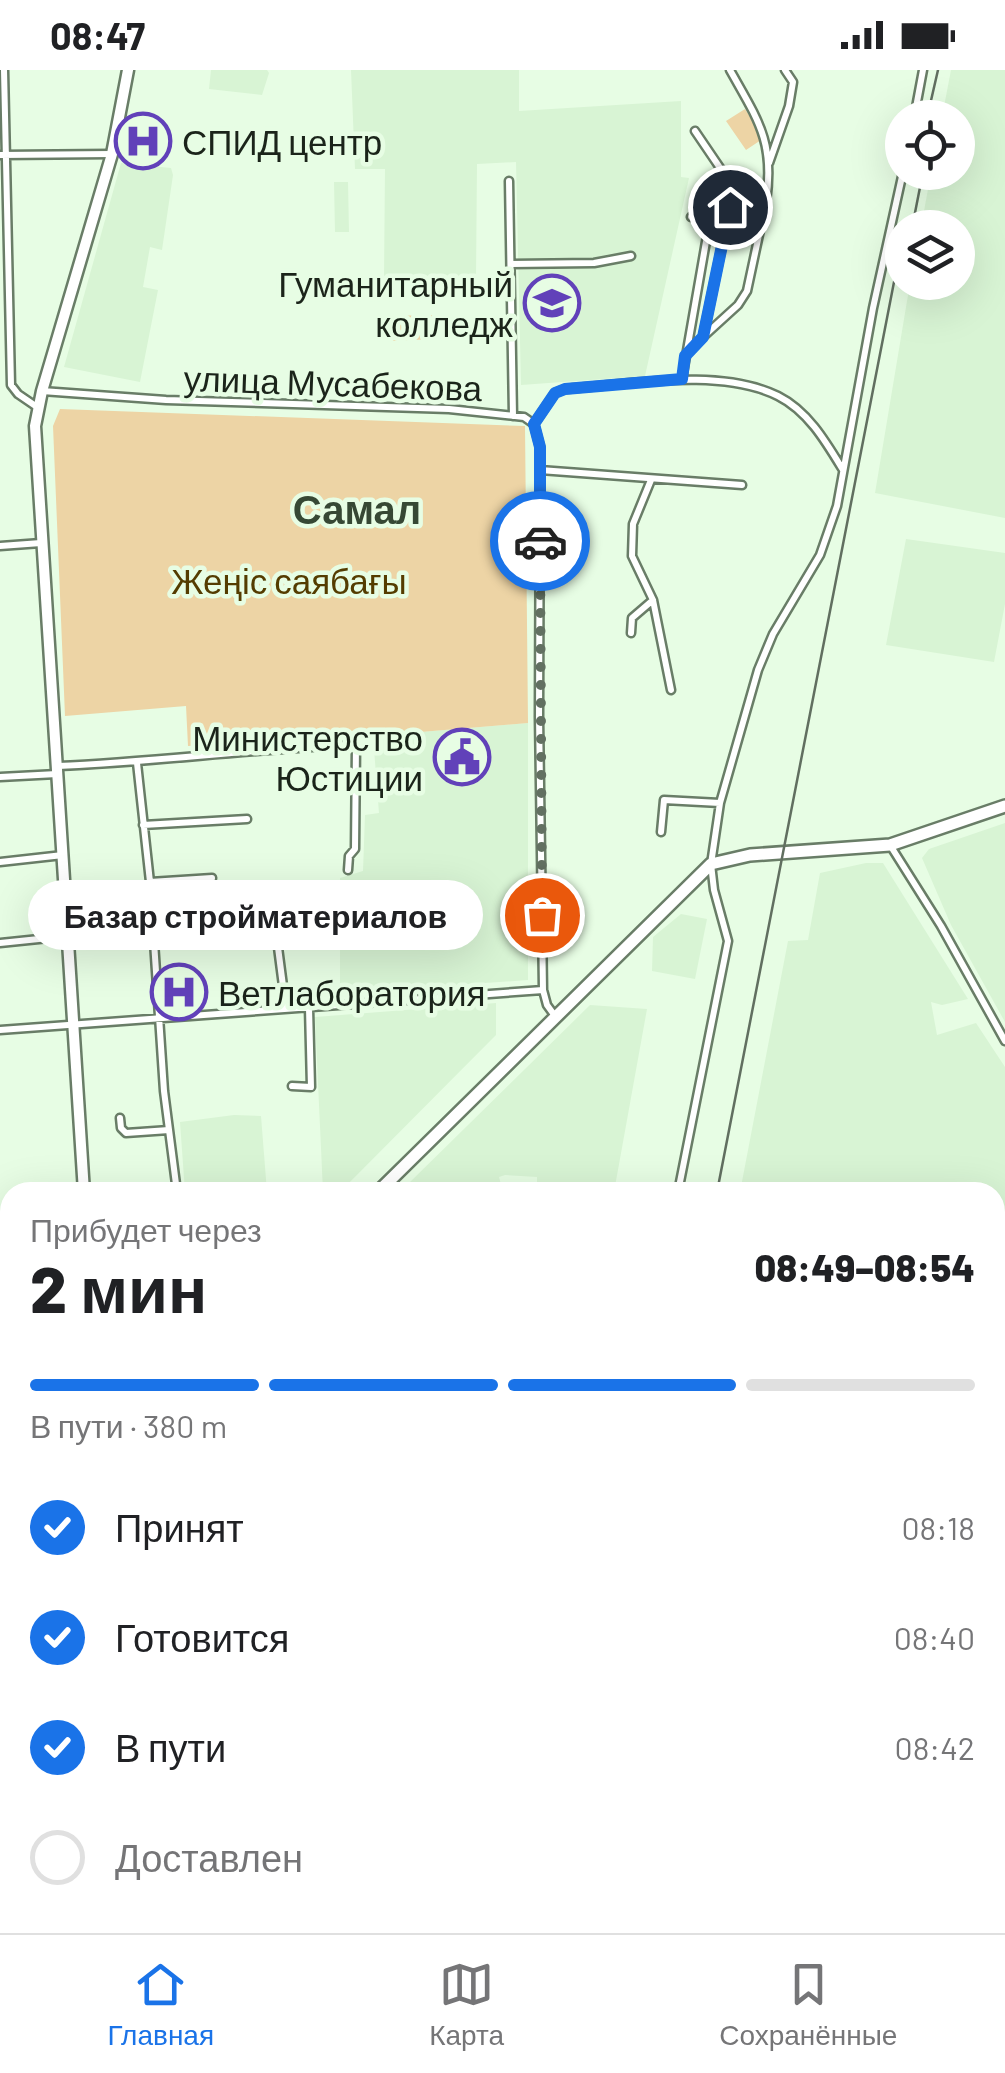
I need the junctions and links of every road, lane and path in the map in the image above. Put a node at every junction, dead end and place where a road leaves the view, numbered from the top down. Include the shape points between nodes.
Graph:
1 (4, 70) edge
2 (128, 70) edge
3 (730, 70) edge
4 (785, 70) edge
5 (924, 70) edge
6 (918, 100) edge
7 (695, 132) dead end
8 (112, 154) junction
9 (3, 155) edge
10 (768, 166) junction
11 (509, 181) dead end
12 (900, 190) edge
13 (766, 202) junction
14 (735, 207) junction
15 (711, 213) junction
16 (691, 217) dead end
17 (630, 256) dead end
18 (511, 264) junction
19 (703, 337) junction
20 (685, 356) junction
21 (682, 379) junction
22 (42, 391) junction
23 (37, 407) junction
24 (513, 416) junction
25 (534, 424) junction
26 (540, 470) junction
27 (844, 471) junction
28 (651, 480) junction
29 (742, 485) dead end
30 (41, 542) junction
31 (0, 546) edge
32 (653, 600) junction
33 (631, 633) dead end
34 (671, 690) dead end
35 (137, 763) junction
36 (57, 770) junction
37 (0, 778) edge
38 (720, 802) junction
39 (1005, 806) edge
40 (247, 818) dead end
41 (144, 825) junction
42 (661, 832) dead end
43 (890, 845) junction
44 (63, 855) junction
45 (0, 862) edge
46 (711, 864) junction
47 (348, 870) dead end
48 (212, 878) dead end
49 (150, 882) junction
50 (276, 932) dead end
51 (68, 936) junction
52 (0, 944) edge
53 (542, 990) junction
54 (309, 1008) junction
55 (286, 1009) junction
56 (555, 1017) junction
57 (159, 1018) junction
58 (74, 1023) junction
59 (0, 1030) edge
60 (1005, 1042) edge
61 (292, 1086) dead end
62 (120, 1118) dead end
63 (169, 1130) junction
64 (83, 1182) edge
65 (176, 1182) edge
66 (388, 1182) edge
67 (680, 1182) edge

1 - 9 street
2 - 8 main road
3 - 10 street via 766,135
4 - 10 street via 793,82 789,106
5 - 6 street
7 - 14 street via 734,187
8 - 9 street
8 - 22 main road
9 - 23 street via 12,385
10 - 13 street
11 - 18 street
12 - 27 street
13 - 14 street
13 - 19 street via 747,291
14 - 15 street
14 - 19 street
15 - 16 street
15 - 20 street
17 - 18 street
18 - 24 street
19 - 20 street
20 - 21 street
21 - 25 street via 565,389
21 - 27 street via 779,396 824,437
22 - 23 main road
22 - 24 street, улица Мусабекова
23 - 30 main road
24 - 25 street, улица Мусабекова
25 - 26 street
26 - 28 street
26 - 53 street
27 - 38 street via 820,555 758,670
28 - 29 street
28 - 32 street via 633,524 632,556
30 - 31 street
30 - 36 main road
32 - 33 street via 632,618
32 - 34 street
35 - 36 street
35 - 41 street
35 - 47 street via 356,745 355,849
36 - 37 street
36 - 44 main road
38 - 42 street via 664,800
38 - 46 street
39 - 43 main road
40 - 41 street
41 - 49 street
43 - 46 main road
43 - 60 street
44 - 45 street
44 - 51 main road
46 - 56 main road
46 - 67 street via 728,941
48 - 49 street
49 - 57 street
50 - 55 street
51 - 52 street
51 - 58 main road
53 - 54 street
53 - 56 street
54 - 55 street
54 - 61 street via 312,1087
55 - 57 street
56 - 66 main road
57 - 58 street
57 - 63 street
58 - 59 street
58 - 64 main road
62 - 63 street via 126,1133
63 - 65 street

